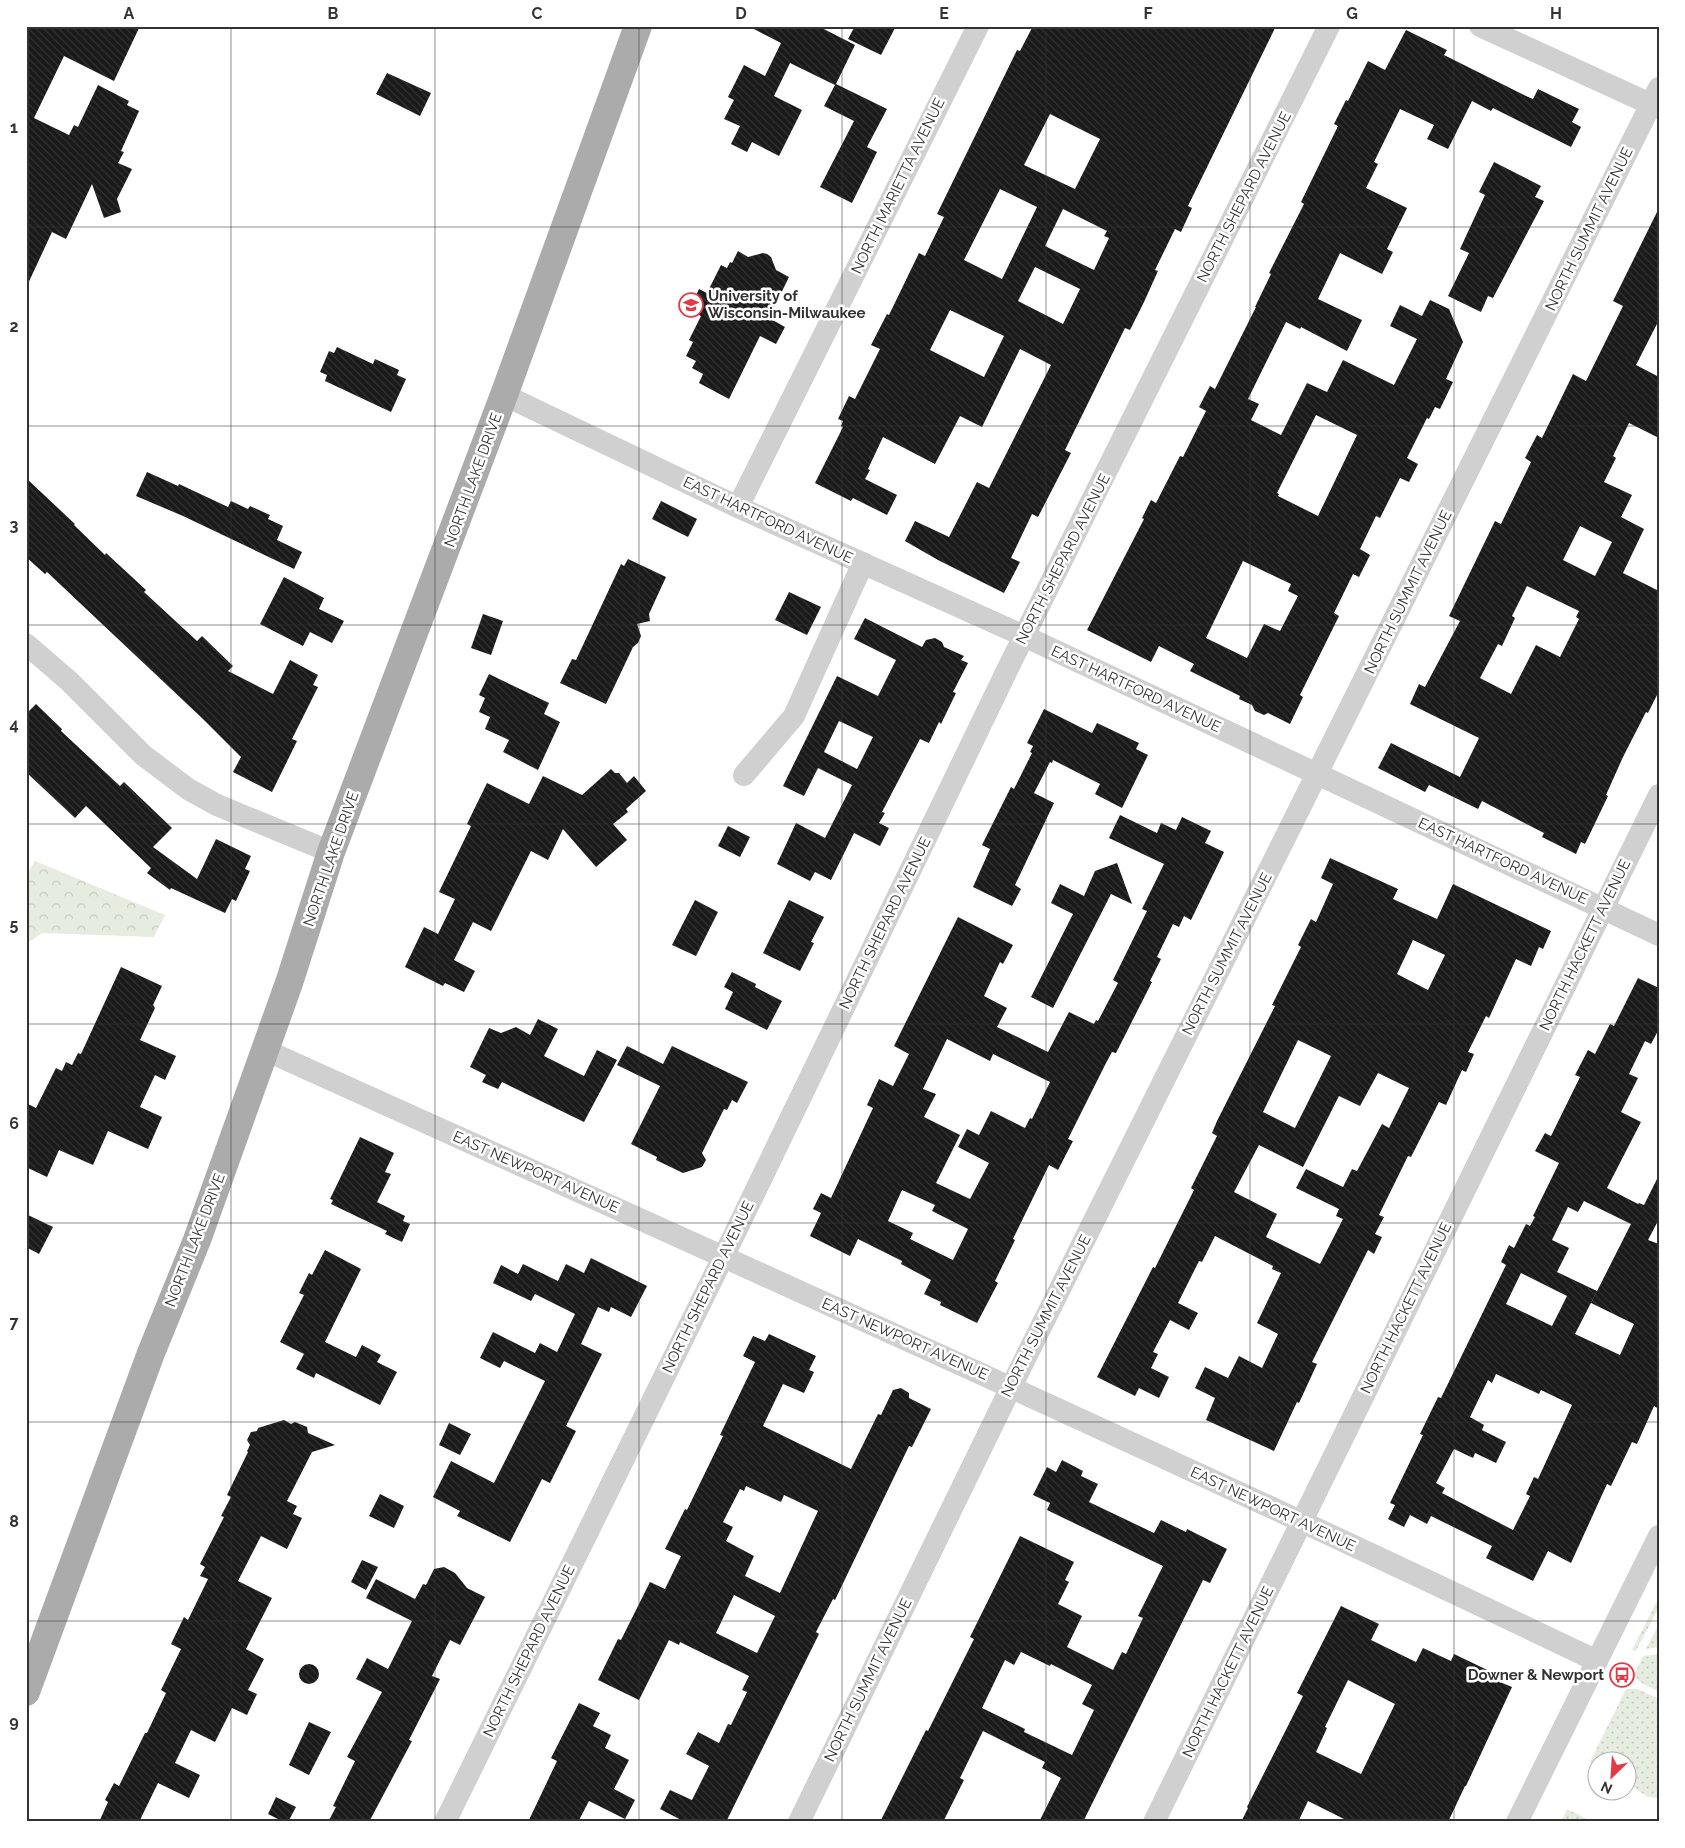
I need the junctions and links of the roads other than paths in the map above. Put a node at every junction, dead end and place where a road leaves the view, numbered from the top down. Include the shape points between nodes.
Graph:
1 (638, 26) edge
2 (978, 26) edge
3 (1329, 26) edge
4 (1480, 26) edge
5 (1656, 100) edge
6 (504, 395) junction
7 (738, 507) junction
8 (862, 563) junction
9 (1024, 636) junction
10 (26, 644) edge
11 (1317, 774) junction
12 (744, 775) dead end
13 (1659, 795) edge
14 (331, 852) junction
15 (1603, 908) junction
16 (1659, 934) edge
17 (265, 1050) junction
18 (722, 1257) junction
19 (1011, 1387) junction
20 (1302, 1521) junction
21 (1659, 1536) edge
22 (1596, 1661) junction
23 (26, 1692) edge
24 (445, 1822) edge
25 (799, 1822) edge
26 (1154, 1822) edge
27 (1517, 1822) edge

1 - 6 main road, NORTH LAKE DRIVE
2 - 7 street, NORTH MARIETTA AVENUE
3 - 9 street, NORTH SHEPARD AVENUE
4 - 5 street
5 - 11 street, NORTH SUMMIT AVENUE
6 - 7 street, EAST HARTFORD AVENUE
6 - 14 main road, NORTH LAKE DRIVE
7 - 8 street, EAST HARTFORD AVENUE
8 - 9 street, EAST HARTFORD AVENUE
8 - 12 street via 794,716
9 - 11 street, EAST HARTFORD AVENUE
9 - 18 street, NORTH SHEPARD AVENUE
10 - 14 street via 69,681 143,755 188,789 217,805
11 - 15 street, EAST HARTFORD AVENUE
11 - 19 street, NORTH SUMMIT AVENUE
13 - 15 street, NORTH HACKETT AVENUE
14 - 17 main road, NORTH LAKE DRIVE
15 - 16 street, EAST HARTFORD AVENUE
15 - 20 street, NORTH HACKETT AVENUE
17 - 18 street, EAST NEWPORT AVENUE
17 - 23 main road, NORTH LAKE DRIVE via 197,1240 151,1353
18 - 19 street, EAST NEWPORT AVENUE
18 - 24 street, NORTH SHEPARD AVENUE
19 - 20 street, EAST NEWPORT AVENUE
19 - 25 street, NORTH SUMMIT AVENUE
20 - 22 street, EAST NEWPORT AVENUE
20 - 26 street, NORTH HACKETT AVENUE
21 - 22 street
22 - 27 street

